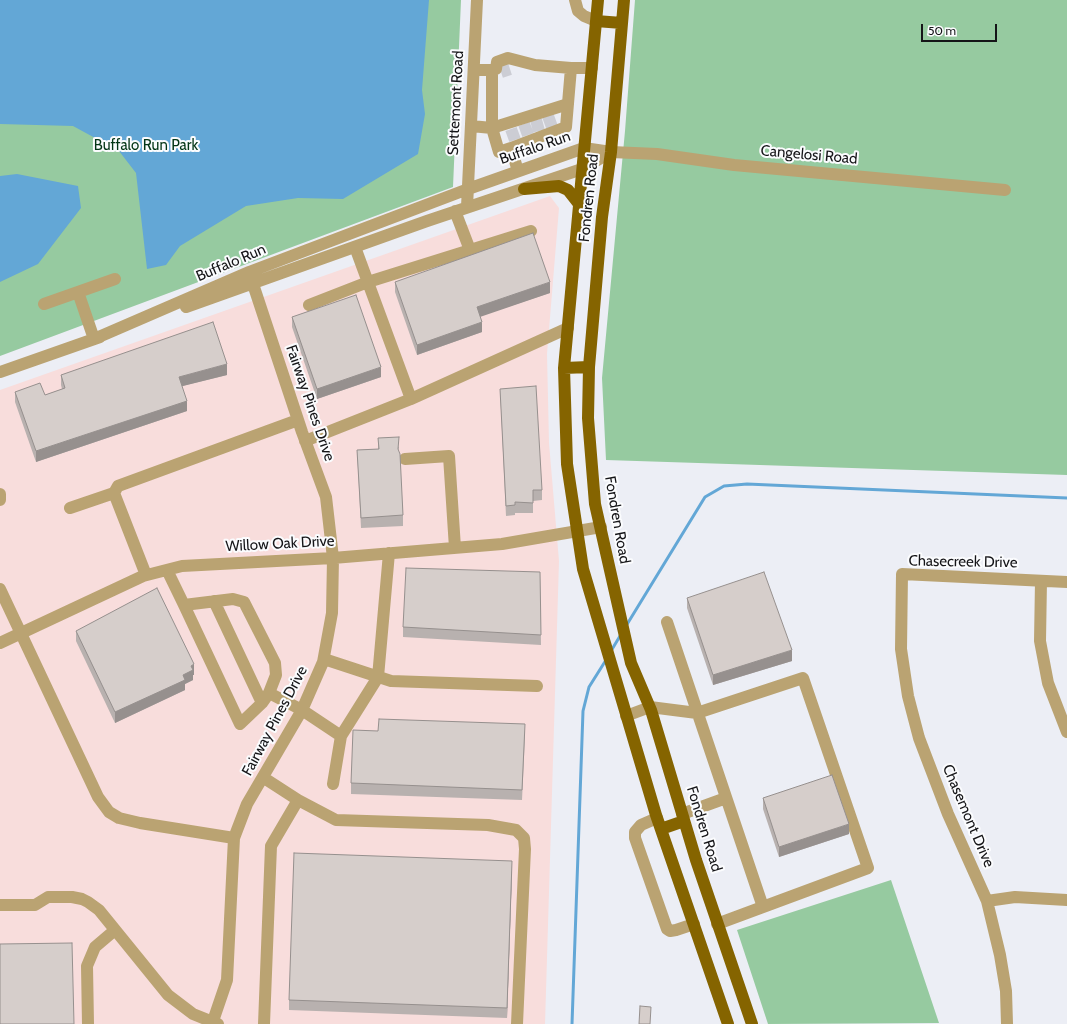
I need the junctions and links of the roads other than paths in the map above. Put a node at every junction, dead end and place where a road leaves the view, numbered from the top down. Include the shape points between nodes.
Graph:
1 (477, 0) edge
2 (575, 0) edge
3 (598, 0) edge
4 (624, 0) edge
5 (596, 21) junction
6 (622, 23) junction
7 (503, 68) junction
8 (571, 68) junction
9 (592, 68) junction
10 (474, 70) junction
11 (568, 104) junction
12 (550, 121) junction
13 (471, 126) junction
14 (492, 128) junction
15 (532, 128) junction
16 (512, 137) junction
17 (584, 148) junction
18 (610, 152) junction
19 (582, 169) junction
20 (518, 171) junction
21 (468, 188) junction
22 (524, 189) junction
23 (1005, 190) dead end
24 (578, 204) junction
25 (467, 207) junction
26 (455, 211) junction
27 (531, 231) dead end
28 (355, 247) junction
29 (470, 250) junction
30 (248, 272) junction
31 (115, 279) dead end
32 (368, 282) junction
33 (253, 284) junction
34 (78, 292) junction
35 (44, 304) dead end
36 (309, 305) dead end
37 (568, 328) junction
38 (94, 339) junction
39 (588, 367) junction
40 (564, 368) junction
41 (0, 372) edge
42 (411, 399) junction
43 (298, 420) junction
44 (305, 441) junction
45 (405, 459) dead end
46 (114, 493) junction
47 (0, 494) edge
48 (0, 500) edge
49 (70, 508) dead end
50 (601, 527) junction
51 (576, 531) junction
52 (455, 548) junction
53 (389, 553) junction
54 (333, 558) junction
55 (167, 570) junction
56 (146, 575) junction
57 (1041, 581) junction
58 (1067, 582) edge
59 (0, 589) edge
60 (214, 601) junction
61 (184, 605) junction
62 (901, 621) joint
63 (667, 622) dead end
64 (21, 633) junction
65 (0, 643) edge
66 (324, 659) junction
67 (378, 677) junction
68 (537, 686) dead end
69 (265, 698) junction
70 (650, 707) junction
71 (302, 710) junction
72 (697, 713) junction
73 (626, 716) junction
74 (1067, 732) edge
75 (341, 736) junction
76 (264, 778) junction
77 (333, 784) dead end
78 (726, 798) junction
79 (298, 800) junction
80 (683, 817) junction
81 (659, 823) junction
82 (234, 838) junction
83 (1067, 900) edge
84 (986, 901) junction
85 (0, 905) edge
86 (763, 907) junction
87 (694, 924) junction
88 (718, 928) junction
89 (115, 930) junction
90 (699, 940) junction
91 (214, 1023) edge
92 (88, 1024) edge
93 (264, 1024) edge
94 (517, 1024) edge
95 (728, 1024) edge
96 (752, 1024) edge
97 (1007, 1024) edge

1 - 10 street, Settemont Road
2 - 5 street via 578,11
3 - 5 main road, Fondren Road
4 - 6 main road, Fondren Road
5 - 6 main road
5 - 9 main road, Fondren Road
6 - 18 main road, Fondren Road
7 - 8 street
7 - 10 street
7 - 14 street
8 - 9 street
8 - 11 street
9 - 17 main road, Fondren Road
10 - 13 street, Settemont Road
11 - 12 street
11 - 12 street via 566,127
12 - 15 street
12 - 15 street
13 - 14 street
13 - 21 street, Settemont Road
14 - 16 street
14 - 16 street via 499,152
15 - 16 street
15 - 16 street
16 - 20 street
17 - 18 street, Buffalo Run
17 - 19 main road, Fondren Road
17 - 20 street, Buffalo Run
18 - 19 street, Buffalo Run
18 - 23 street, Cangelosi Road via 657,154 734,165
18 - 39 main road, Fondren Road
19 - 22 street, Buffalo Run
19 - 24 main road, Fondren Road
20 - 21 street, Buffalo Run
21 - 25 street, Settemont Road
21 - 30 street, Buffalo Run
22 - 24 main road via 559,186 568,190
22 - 25 street, Buffalo Run
24 - 37 main road, Fondren Road
25 - 26 street, Buffalo Run
26 - 28 street, Buffalo Run
26 - 29 street
27 - 29 street
28 - 32 street
28 - 33 street, Buffalo Run
29 - 32 street
30 - 33 street, Fairway Pines Drive
30 - 38 street, Buffalo Run
31 - 34 street
32 - 36 street
32 - 42 street
33 - 38 street, Buffalo Run
33 - 43 street, Fairway Pines Drive
34 - 35 street
34 - 38 street
37 - 40 main road, Fondren Road
37 - 42 street
38 - 41 street, Buffalo Run
39 - 40 main road
39 - 50 main road, Fondren Road via 588,418 595,504
40 - 51 main road, Fondren Road via 567,464
42 - 44 street
43 - 44 street, Fairway Pines Drive
43 - 46 street via 118,486
44 - 54 street, Fairway Pines Drive via 326,497
45 - 52 street via 449,456
46 - 49 street
46 - 56 street
47 - 48 street
50 - 51 street, Willow Oak Drive
50 - 70 main road, Fondren Road via 630,663
51 - 52 street, Willow Oak Drive via 502,544
51 - 73 main road, Fondren Road via 583,569
52 - 53 street, Willow Oak Drive
53 - 54 street, Willow Oak Drive
53 - 67 street
54 - 55 street, Willow Oak Drive via 182,566
54 - 66 street, Fairway Pines Drive via 332,613
55 - 56 street, Willow Oak Drive
55 - 61 street
56 - 64 street, Willow Oak Drive
57 - 58 street, Chasecreek Drive
57 - 62 street, Chasecreek Drive via 902,574
57 - 74 street via 1040,641 1048,683
59 - 64 street
60 - 61 street
60 - 69 street
60 - 69 street via 233,599 244,602 275,663 276,675
61 - 69 street via 240,724
62 - 84 street, Chasemont Drive via 901,649 918,738
63 - 72 street
64 - 65 street, Willow Oak Drive
64 - 82 street via 98,797 110,812 120,818 140,823
66 - 67 street
66 - 71 street, Fairway Pines Drive
67 - 68 street via 391,681
67 - 75 street
69 - 71 street
70 - 72 street
70 - 73 street
70 - 80 main road, Fondren Road
71 - 75 street
71 - 76 street, Fairway Pines Drive
72 - 78 street
72 - 86 street via 802,678 847,804 868,868
73 - 81 main road, Fondren Road
75 - 77 street
76 - 79 street
76 - 82 street, Fairway Pines Drive via 247,804
78 - 80 street
78 - 86 street
79 - 93 street via 271,846
79 - 94 street via 336,820 488,825 516,830 524,838 526,849
80 - 81 main road
80 - 88 main road, Fondren Road
81 - 87 main road, Fondren Road
81 - 87 street via 641,825 637,828 637,845 667,929 676,930
82 - 91 street, Fairway Pines Drive via 227,980
83 - 84 street via 1015,898
84 - 97 street, Chasemont Drive via 1000,955 1006,991
85 - 89 street via 35,904 48,897 82,898 99,910
86 - 88 street
87 - 90 main road, Fondren Road
88 - 90 main road
88 - 96 main road, Fondren Road
89 - 91 street via 168,995 193,1014
89 - 92 street via 95,947 87,966
90 - 95 main road, Fondren Road

